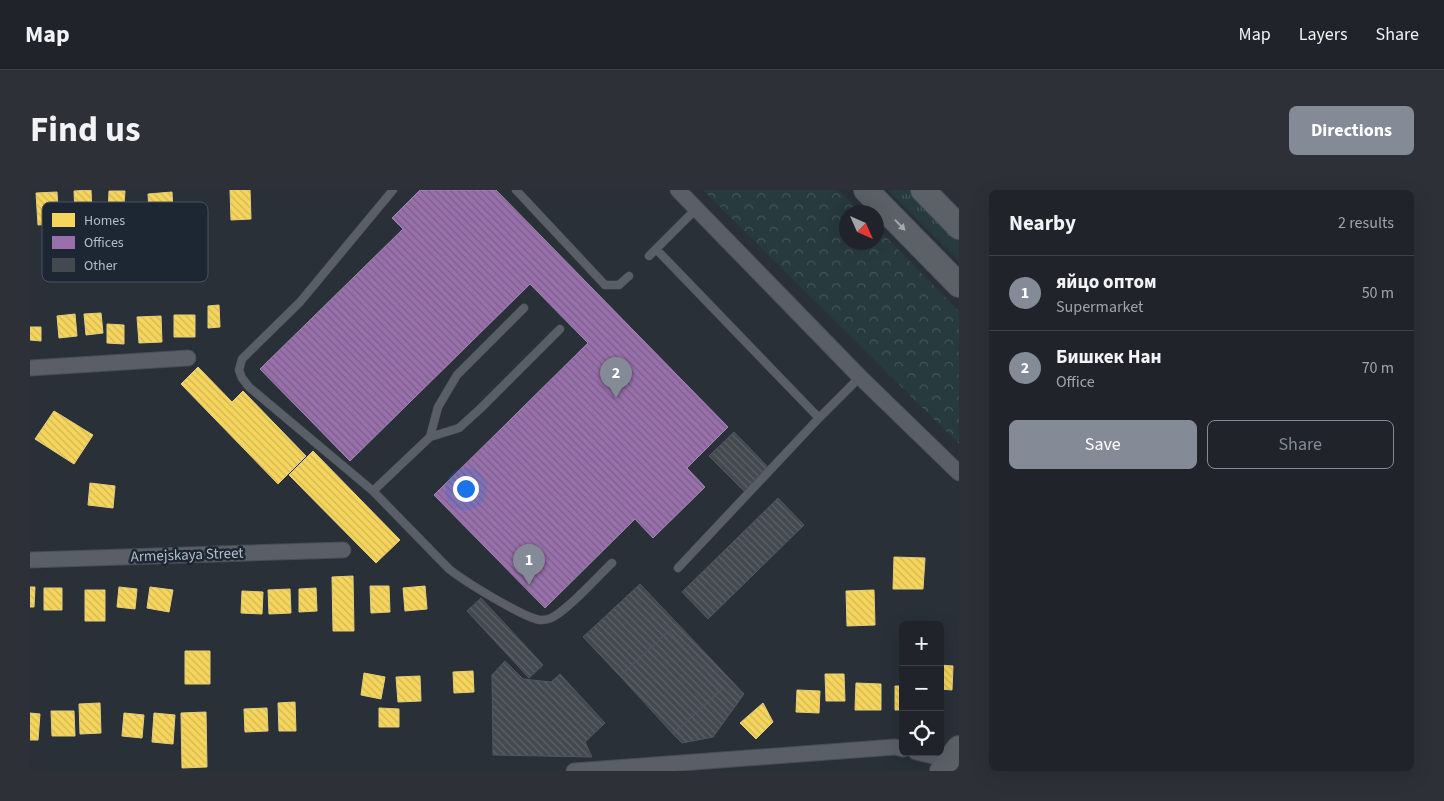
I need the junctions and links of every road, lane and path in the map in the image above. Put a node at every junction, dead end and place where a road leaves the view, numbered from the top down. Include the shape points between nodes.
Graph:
1 (393, 190) edge
2 (516, 190) edge
3 (678, 190) edge
4 (866, 190) edge
5 (923, 190) edge
6 (696, 209) junction
7 (959, 227) edge
8 (656, 249) junction
9 (649, 256) dead end
10 (629, 276) dead end
11 (959, 285) edge
12 (524, 308) dead end
13 (560, 329) dead end
14 (188, 358) dead end
15 (30, 368) edge
16 (860, 378) junction
17 (819, 418) junction
18 (430, 437) junction
19 (959, 473) edge
20 (373, 491) junction
21 (343, 550) dead end
22 (30, 560) edge
23 (612, 563) dead end
24 (678, 568) dead end
25 (899, 748) edge
26 (933, 756) edge
27 (950, 760) edge
28 (574, 771) edge

1 - 20 lane via 300,302 242,359 239,370 249,388
2 - 10 lane via 605,285 619,285
3 - 6 street
4 -> 11 main road
5 - 7 main road
6 - 8 lane
6 - 16 street
8 - 9 lane
8 - 17 lane
12 - 18 lane via 457,375 438,407
13 - 18 lane via 459,428
14 - 15 street
16 - 17 lane
16 - 19 street
17 - 24 lane
18 - 20 lane
20 - 23 lane via 459,577 523,614 541,620 551,618 566,607
21 - 22 street, Armejskaya Street
25 - 28 street
26 - 27 street

